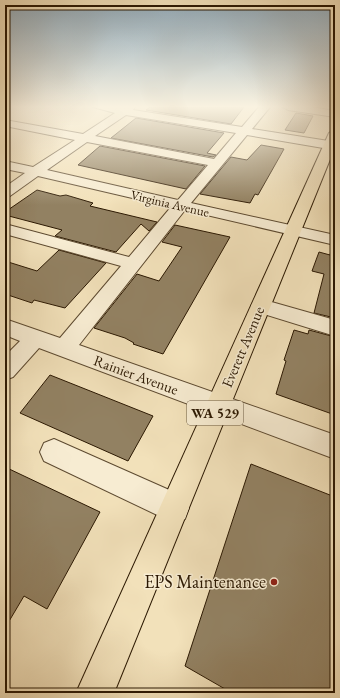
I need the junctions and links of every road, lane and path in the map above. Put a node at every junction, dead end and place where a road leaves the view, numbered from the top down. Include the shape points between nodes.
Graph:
1 (83, 140) edge
2 (93, 140) edge
3 (237, 140) edge
4 (314, 140) edge
5 (333, 142) edge
6 (217, 163) junction
7 (5, 165) edge
8 (36, 172) junction
9 (5, 193) edge
10 (181, 205) junction
11 (5, 229) edge
12 (293, 231) junction
13 (335, 240) edge
14 (133, 264) junction
15 (261, 306) junction
16 (5, 327) edge
17 (335, 328) edge
18 (35, 338) junction
19 (64, 349) junction
20 (5, 371) edge
21 (219, 405) junction
22 (335, 447) edge
23 (54, 452) dead end
24 (174, 508) junction
25 (95, 693) edge

1 - 8 street
2 - 6 street
3 - 6 street
4 - 5 street
5 - 12 main road, Everett Avenue / WA 529
6 - 10 street
7 - 8 street, Virginia Avenue
8 - 9 street
8 - 10 street, Virginia Avenue
10 - 12 street, Virginia Avenue
10 - 14 street
11 - 14 street
12 - 13 street, Virginia Avenue
12 - 15 main road, Everett Avenue / WA 529
14 - 19 street
15 - 17 street
15 - 21 main road, Everett Avenue / WA 529
16 - 18 street, Rainier Avenue
18 - 19 street, Rainier Avenue
18 - 20 street
19 - 21 street, Rainier Avenue
21 - 22 street, Rainier Avenue
21 - 24 main road, Everett Avenue / WA 529
23 - 24 street
24 - 25 main road, Everett Avenue / WA 529

